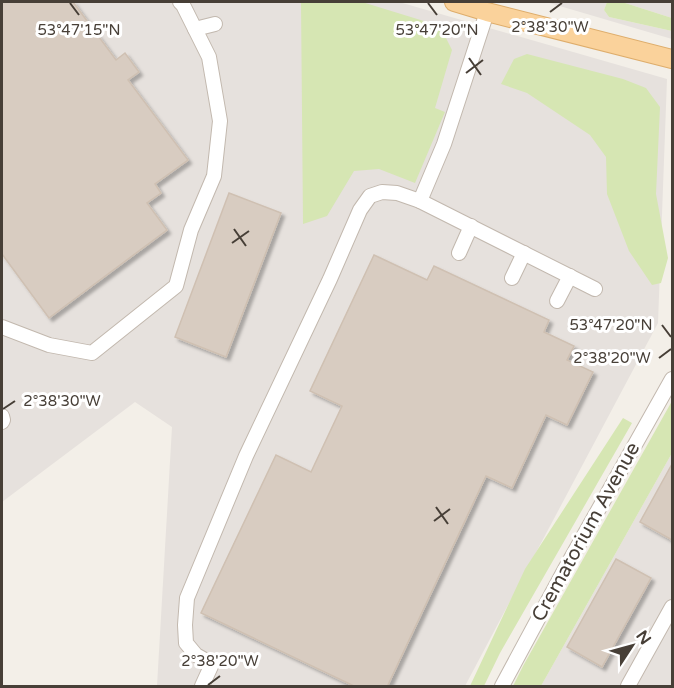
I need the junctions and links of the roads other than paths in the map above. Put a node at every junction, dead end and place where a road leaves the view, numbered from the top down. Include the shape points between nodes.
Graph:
1 (180, 2) edge
2 (454, 2) edge
3 (487, 12) junction
4 (215, 24) dead end
5 (195, 29) junction
6 (672, 58) edge
7 (420, 201) junction
8 (471, 226) junction
9 (459, 253) dead end
10 (524, 253) junction
11 (570, 276) junction
12 (512, 279) dead end
13 (595, 289) dead end
14 (557, 301) dead end
15 (2, 327) edge
16 (672, 379) edge
17 (2, 416) edge
18 (2, 422) edge
19 (672, 607) edge
20 (202, 687) edge
21 (502, 687) edge
22 (628, 687) edge

1 - 5 lane
2 - 3 main road
3 - 6 main road
3 - 7 lane via 447,135
4 - 5 lane
5 - 15 lane via 209,57 220,121 213,176 191,230 176,286 92,353 49,345
7 - 8 lane
7 - 20 lane via 382,192 370,196 360,210 246,456 187,598 186,643 196,655 212,664
8 - 9 lane
8 - 10 lane
10 - 11 lane
10 - 12 lane
11 - 13 lane
11 - 14 lane
16 - 21 lane, Crematorium Avenue
17 - 18 lane
19 - 22 lane

